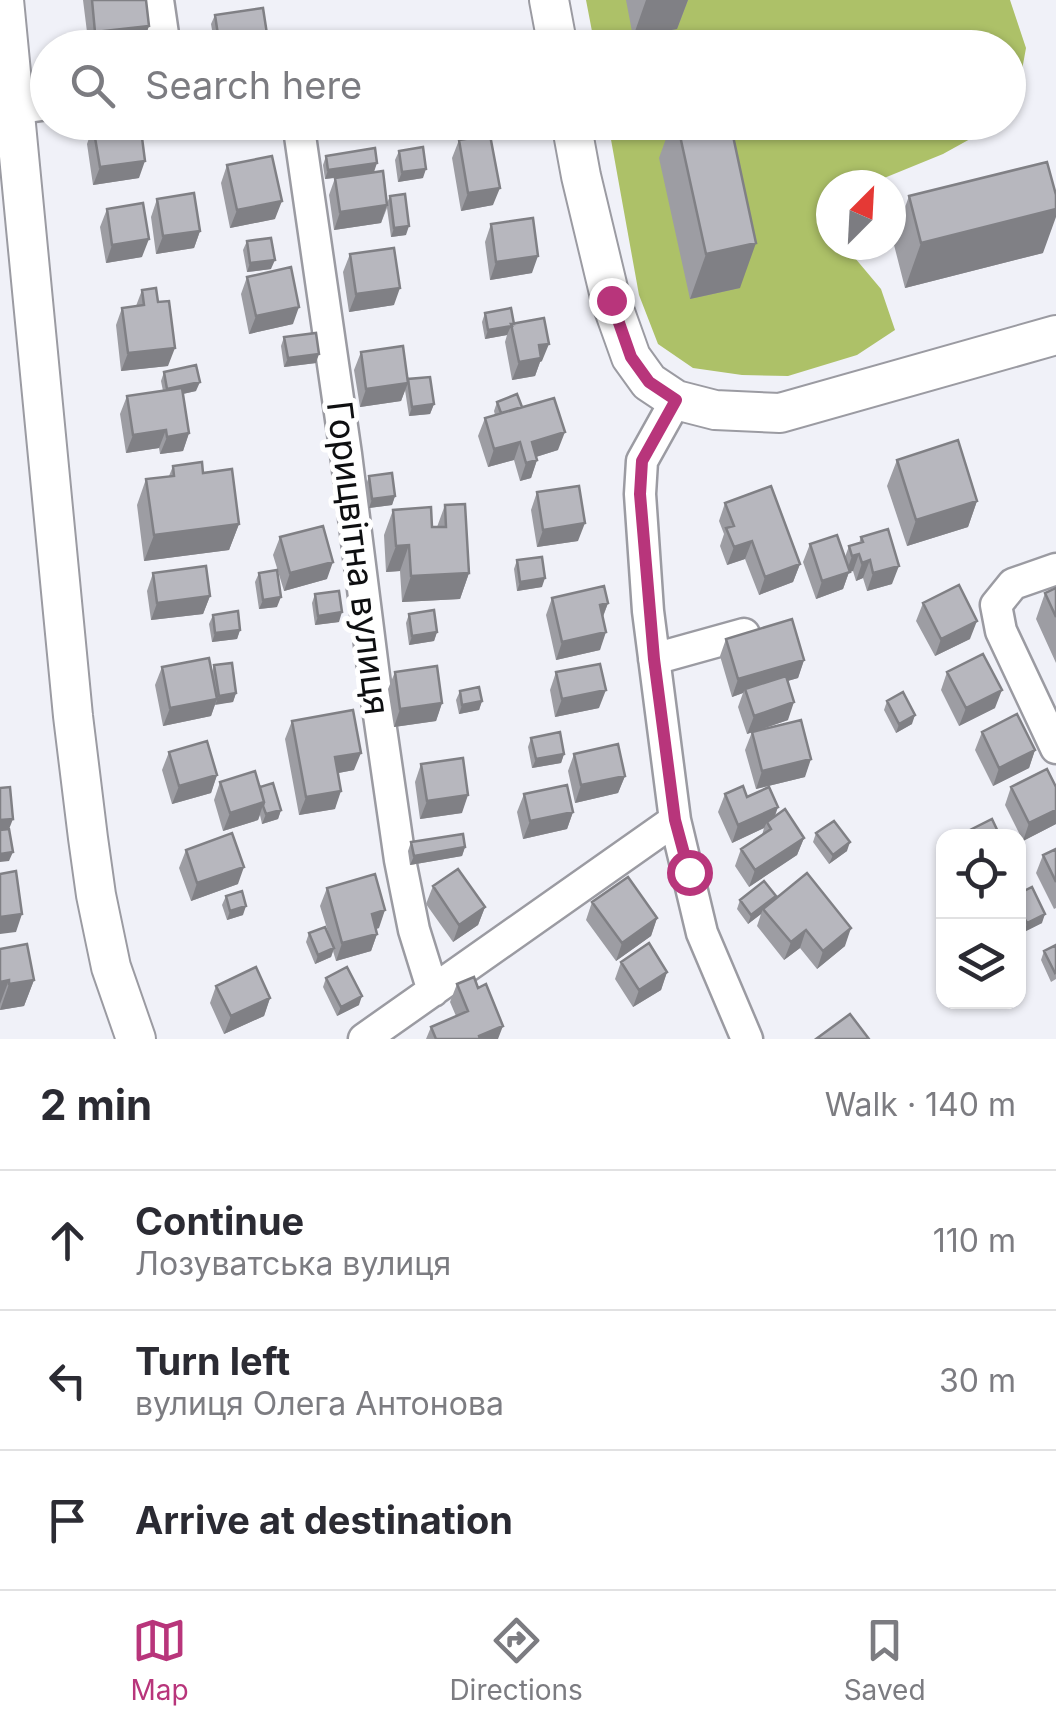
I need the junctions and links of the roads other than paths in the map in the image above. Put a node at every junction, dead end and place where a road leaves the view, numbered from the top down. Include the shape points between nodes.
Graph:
1 (4, 0) edge
2 (158, 0) edge
3 (549, 0) edge
4 (163, 30) edge
5 (555, 30) edge
6 (30, 102) edge
7 (33, 140) edge
8 (301, 140) edge
9 (575, 140) edge
10 (1056, 335) edge
11 (676, 400) junction
12 (1056, 569) edge
13 (744, 634) edge
14 (654, 659) junction
15 (1056, 748) edge
16 (675, 820) junction
17 (433, 991) junction
18 (136, 1039) edge
19 (364, 1039) edge
20 (747, 1039) edge

1 - 6 main road
2 - 4 street
3 - 5 main road
7 - 18 main road via 74,716 96,895
8 - 17 street, Горицвітна вулиця via 400,860
9 - 11 main road via 611,300 631,357 649,382
10 - 11 main road via 780,413
11 - 14 street via 642,461
12 - 15 street via 1012,584 996,605 1001,631
13 - 14 street
14 - 16 street
16 - 17 street
16 - 20 street via 702,933
17 - 19 street

